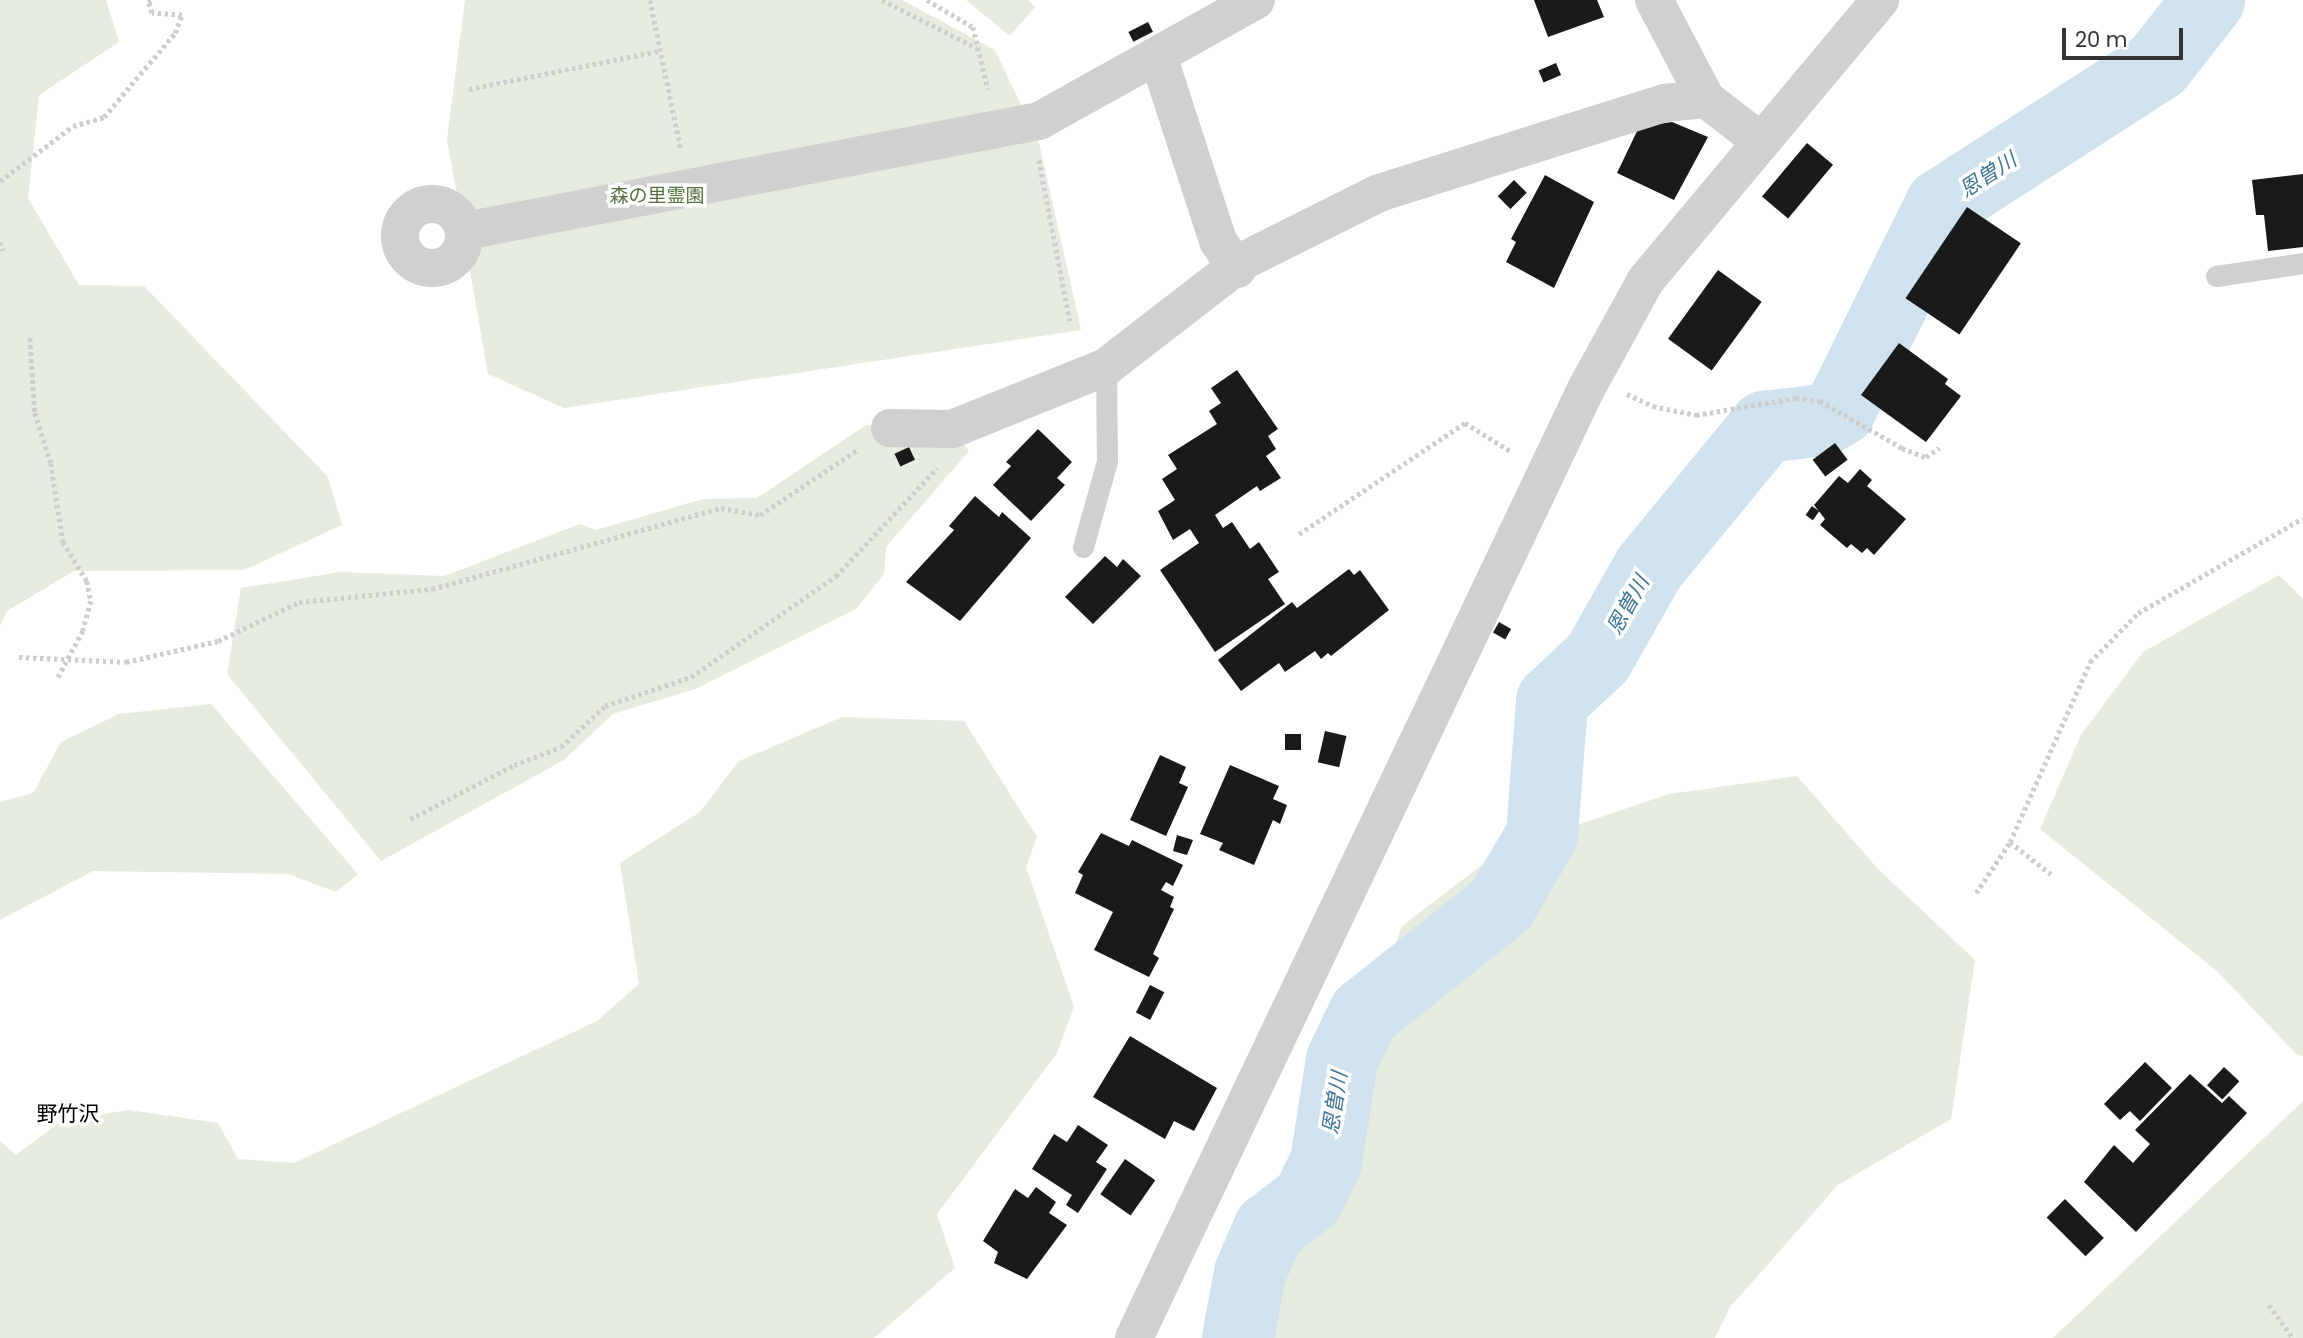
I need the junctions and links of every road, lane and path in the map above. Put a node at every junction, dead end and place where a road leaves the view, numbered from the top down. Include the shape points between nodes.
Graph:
1 (155, 0) edge
2 (650, 0) edge
3 (882, 0) edge
4 (927, 0) edge
5 (1256, 0) edge
6 (1654, 0) edge
7 (1880, 0) edge
8 (978, 48) junction
9 (660, 51) junction
10 (1158, 56) junction
11 (469, 89) dead end
12 (1706, 99) junction
13 (1015, 125) junction
14 (1759, 140) junction
15 (0, 181) edge
16 (688, 188) junction
17 (466, 231) dead end
18 (0, 242) edge
19 (3, 250) dead end
20 (2303, 263) edge
21 (1237, 270) junction
22 (2216, 276) dead end
23 (1070, 321) dead end
24 (30, 338) dead end
25 (1106, 368) junction
26 (1591, 378) junction
27 (983, 418) junction
28 (1472, 427) dead end
29 (890, 428) joint
30 (1939, 448) dead end
31 (2303, 519) edge
32 (1299, 534) dead end
33 (1083, 547) dead end
34 (19, 657) dead end
35 (66, 659) junction
36 (58, 678) dead end
37 (410, 819) dead end
38 (2010, 842) junction
39 (2051, 874) dead end
40 (1976, 893) dead end
41 (2269, 1305) dead end
42 (1135, 1338) edge
43 (2293, 1338) edge

1 - 15 path via 148,2 152,13 182,15 175,33 104,117 73,126
2 - 9 path
3 - 8 path
4 - 8 path via 974,27
5 - 10 street
6 - 12 street
7 - 14 street
8 - 13 path
9 - 11 path
9 - 16 path
10 - 13 street
10 - 21 street via 1218,241
12 - 14 street
12 - 21 street via 1664,103 1379,194 1243,261
13 - 16 street
13 - 23 path
14 - 26 street via 1646,280
16 - 17 street
18 - 19 path
20 - 22 lane
21 - 25 street
24 - 35 path via 35,413 51,463 63,542 87,581 91,601 83,631
25 - 27 street
25 - 33 lane via 1107,461
26 - 30 path via 1653,406 1696,415 1796,398 1819,401 1926,457
26 - 42 street
27 - 29 street via 952,429
27 - 37 path via 836,576 691,677 605,706 561,747 514,765
28 - 32 path via 1465,424
29 - 35 path via 760,515 720,508 432,589 299,602 218,641 126,662
31 - 38 path via 2138,613 2090,662
34 - 35 path
35 - 36 path
38 - 39 path
38 - 40 path
41 - 43 path

